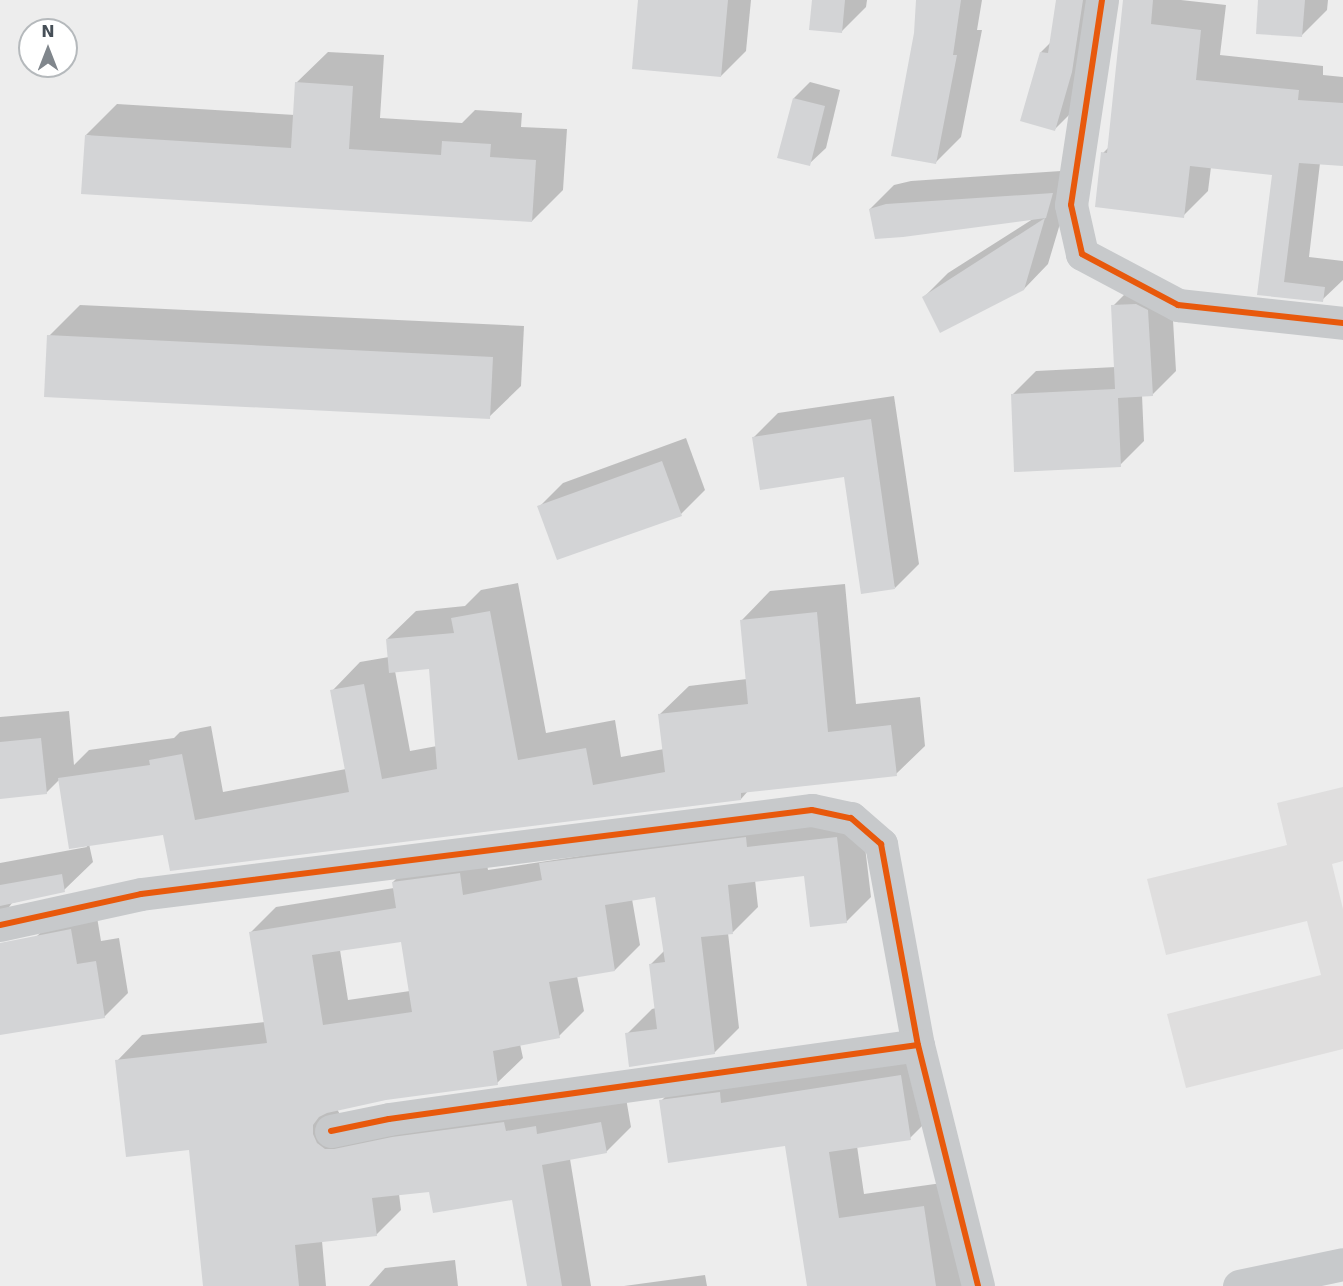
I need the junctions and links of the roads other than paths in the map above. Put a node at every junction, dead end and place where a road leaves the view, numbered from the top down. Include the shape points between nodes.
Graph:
1 (1102, 0) edge
2 (1343, 323) edge
3 (0, 925) edge
4 (918, 1045) junction
5 (331, 1131) dead end
6 (1343, 1264) edge
7 (1294, 1280) edge
8 (978, 1286) edge
9 (1239, 1286) edge

1 - 2 street via 1071,206 1082,254 1178,305
3 - 4 street via 141,894 812,810 851,819 881,844
4 - 5 street via 389,1119
4 - 8 street
6 - 7 street
7 - 9 street

